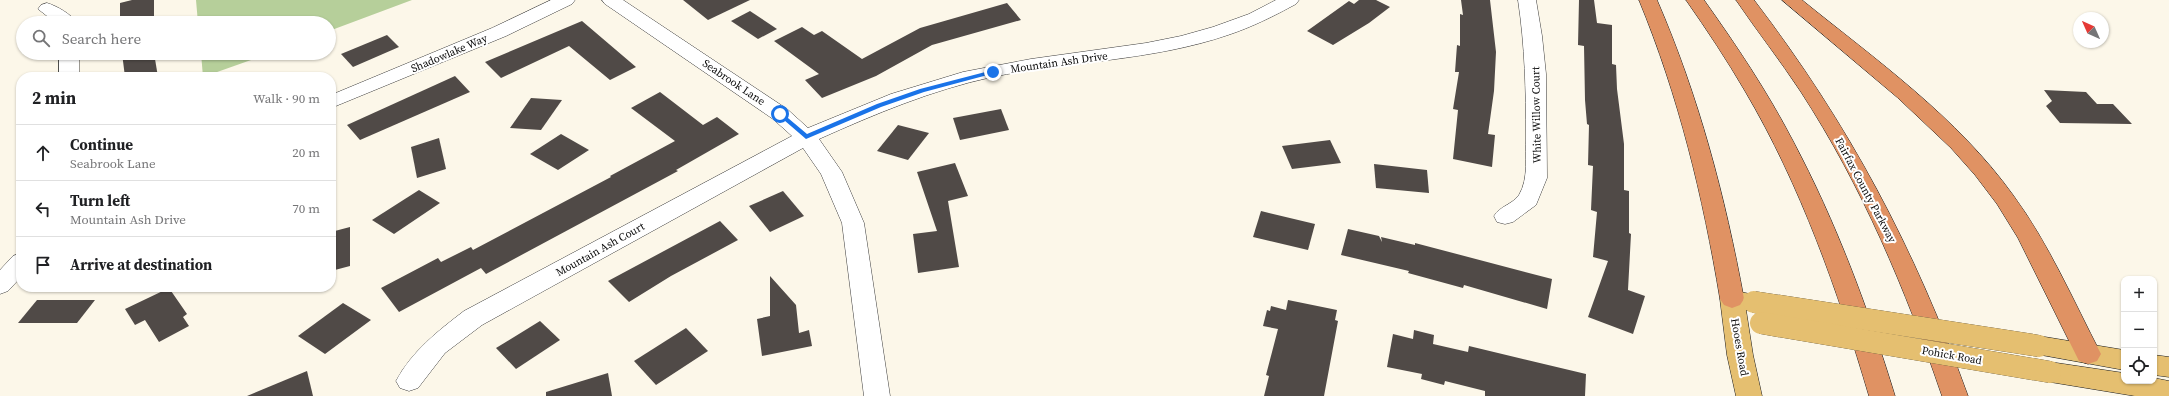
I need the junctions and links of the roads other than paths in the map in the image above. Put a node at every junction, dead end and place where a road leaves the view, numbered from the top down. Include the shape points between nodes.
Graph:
1 (566, 0) edge
2 (611, 0) edge
3 (1290, 0) edge
4 (1527, 0) edge
5 (1648, 0) edge
6 (1695, 0) edge
7 (1745, 0) edge
8 (1791, 0) edge
9 (47, 9) dead end
10 (58, 16) edge
11 (70, 60) edge
12 (69, 72) edge
13 (336, 100) edge
14 (806, 137) junction
15 (1505, 216) dead end
16 (16, 267) edge
17 (0, 285) edge
18 (1745, 310) junction
19 (2088, 354) junction
20 (2121, 360) edge
21 (2157, 365) edge
22 (2169, 367) edge
23 (409, 381) dead end
24 (2105, 388) edge
25 (2169, 391) edge
26 (877, 396) edge
27 (1749, 396) edge
28 (1882, 396) edge
29 (1955, 396) edge

1 - 13 street, Shadowlake Way via 499,32
2 - 14 street, Seabrook Lane via 756,97
3 - 14 street, Mountain Ash Drive via 1250,20 1199,38 1034,64 959,80 879,105
4 - 15 street, White Willow Court via 1534,36 1536,74 1536,178 1528,200
5 - 18 highway via 1679,73
6 - 28 highway via 1758,93 1812,201 1845,283
7 - 29 highway, Fairfax County Parkway via 1795,68 1848,153 1899,253 1926,315
8 - 19 highway via 1937,122 1985,174 2024,228
9 - 10 street
11 - 12 street
14 - 23 street, Mountain Ash Court via 473,318 436,346
14 - 26 street, Seabrook Lane via 831,172 853,223
16 - 17 street
18 - 19 main road, Pohick Road, bridge
18 - 24 main road, Pohick Road, bridge via 2050,372
18 - 27 main road, Hooes Road
19 - 20 main road, Pohick Road
19 - 24 main road
21 - 22 main road
24 - 25 main road, Pohick Road

